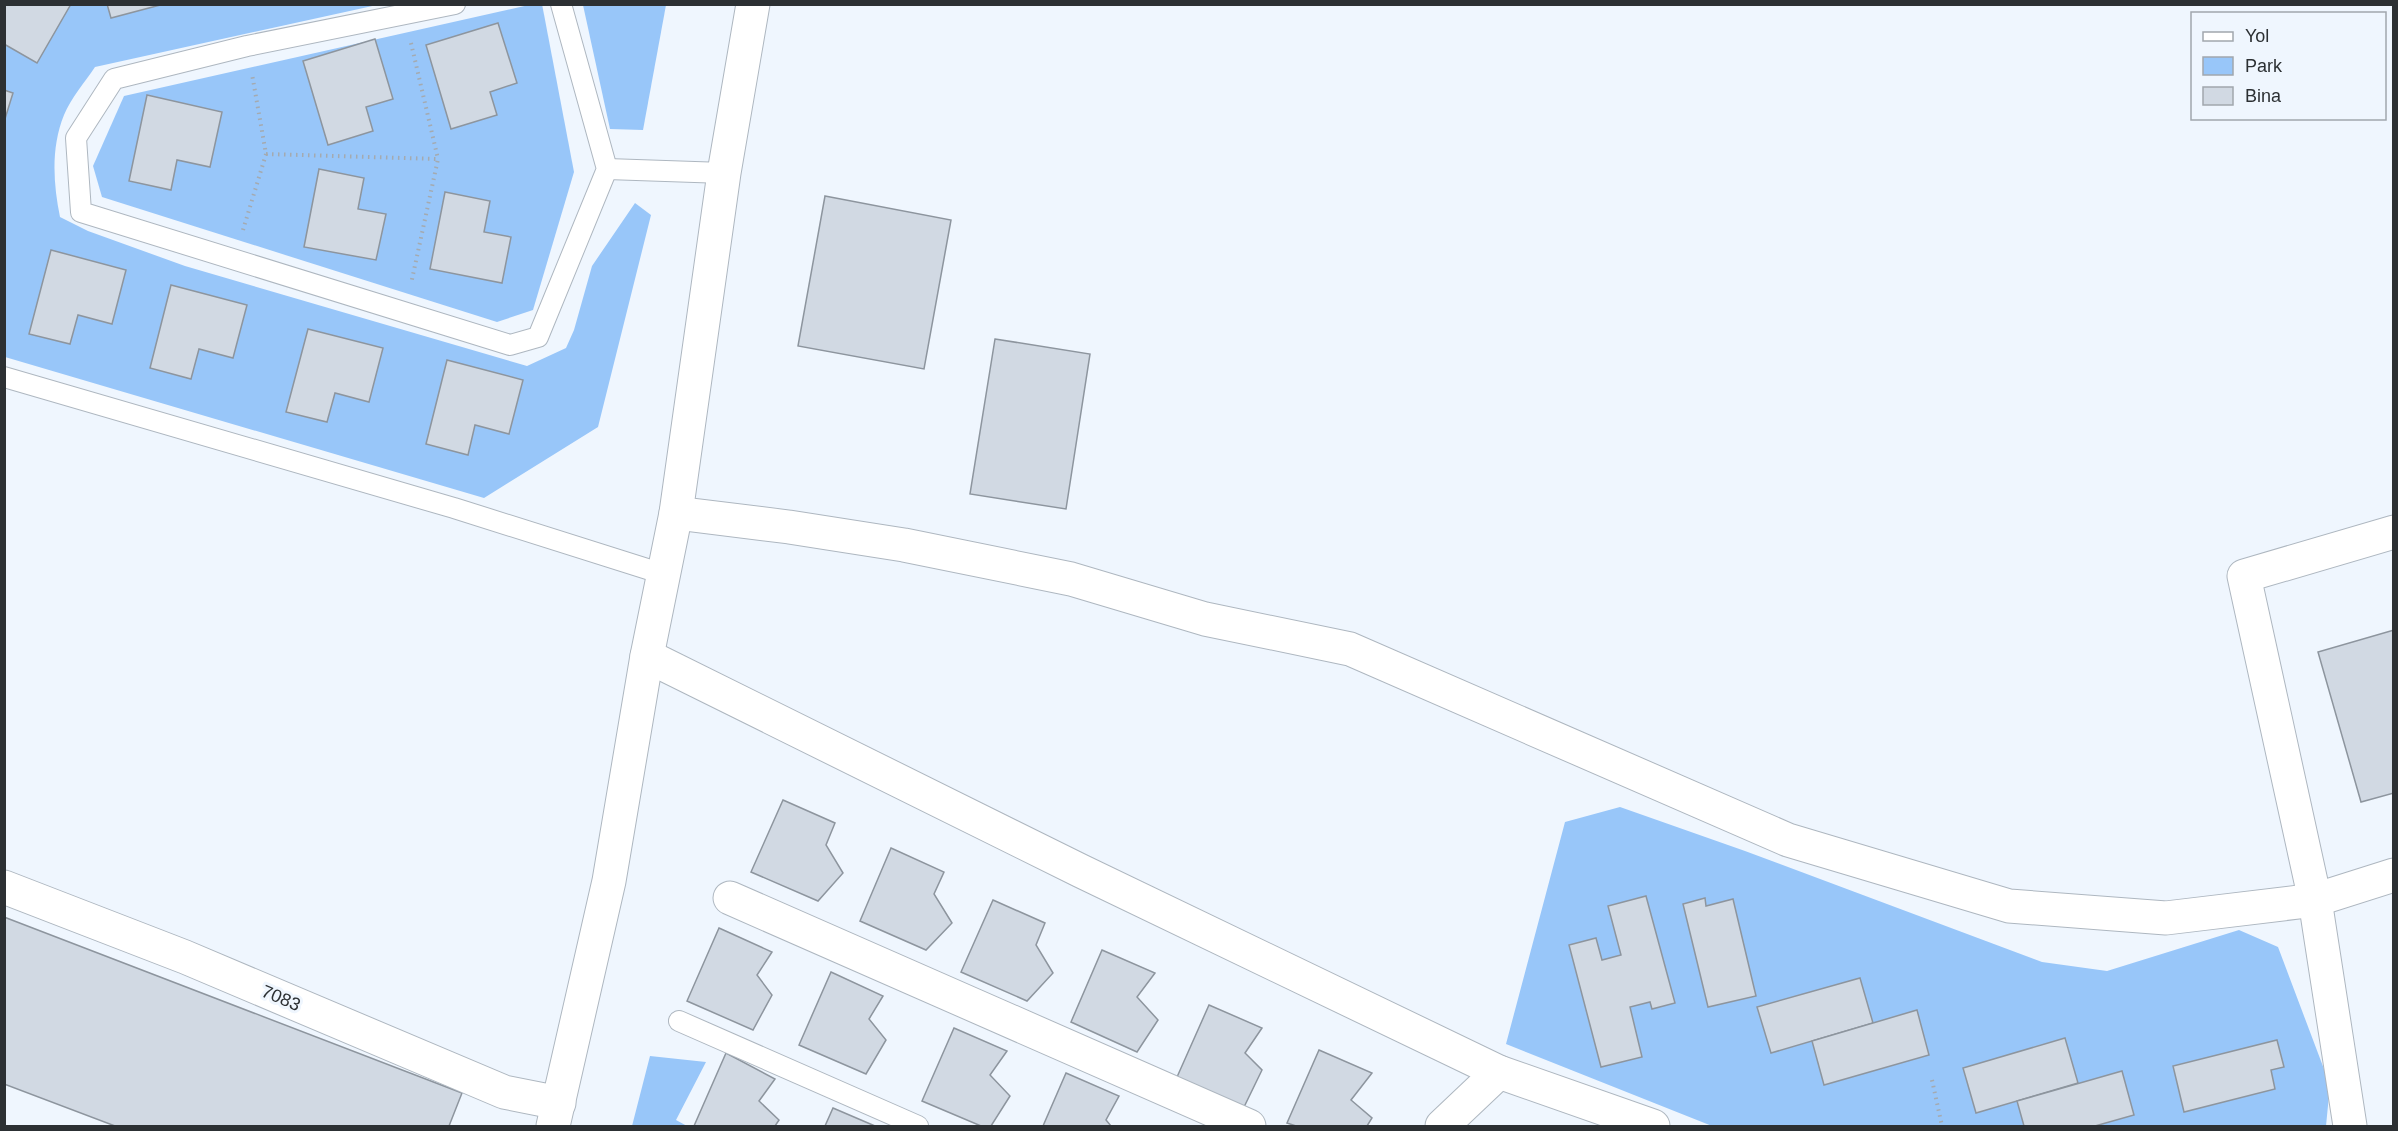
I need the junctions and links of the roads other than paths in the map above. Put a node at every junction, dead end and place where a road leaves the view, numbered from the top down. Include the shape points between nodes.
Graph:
1 (455, 4) edge
2 (561, 4) edge
3 (753, 4) edge
4 (608, 169) junction
5 (724, 173) junction
6 (4, 376) edge
7 (676, 513) junction
8 (2394, 532) edge
9 (663, 574) junction
10 (646, 656) junction
11 (2394, 875) edge
12 (4, 887) edge
13 (730, 898) dead end
14 (2315, 900) junction
15 (679, 1021) dead end
16 (1499, 1072) junction
17 (556, 1115) edge
18 (918, 1126) edge
19 (1249, 1126) edge
20 (1442, 1126) edge
21 (1653, 1126) edge
22 (2350, 1126) edge

1 - 4 lane via 247,46 114,79 76,138 81,212 510,345 538,337
2 - 4 lane
3 - 5 street
4 - 5 lane
5 - 7 street
6 - 9 lane via 454,508
7 - 9 street
7 - 14 street via 904,546 1071,579 1205,619 1350,649 1788,840 2009,906 2166,918
8 - 14 street via 2244,576
9 - 10 street
10 - 16 street
10 - 17 street via 609,881
11 - 14 street
12 - 17 street, 7083 via 185,957
13 - 19 street
14 - 22 street
15 - 18 lane
16 - 20 street
16 - 21 street

